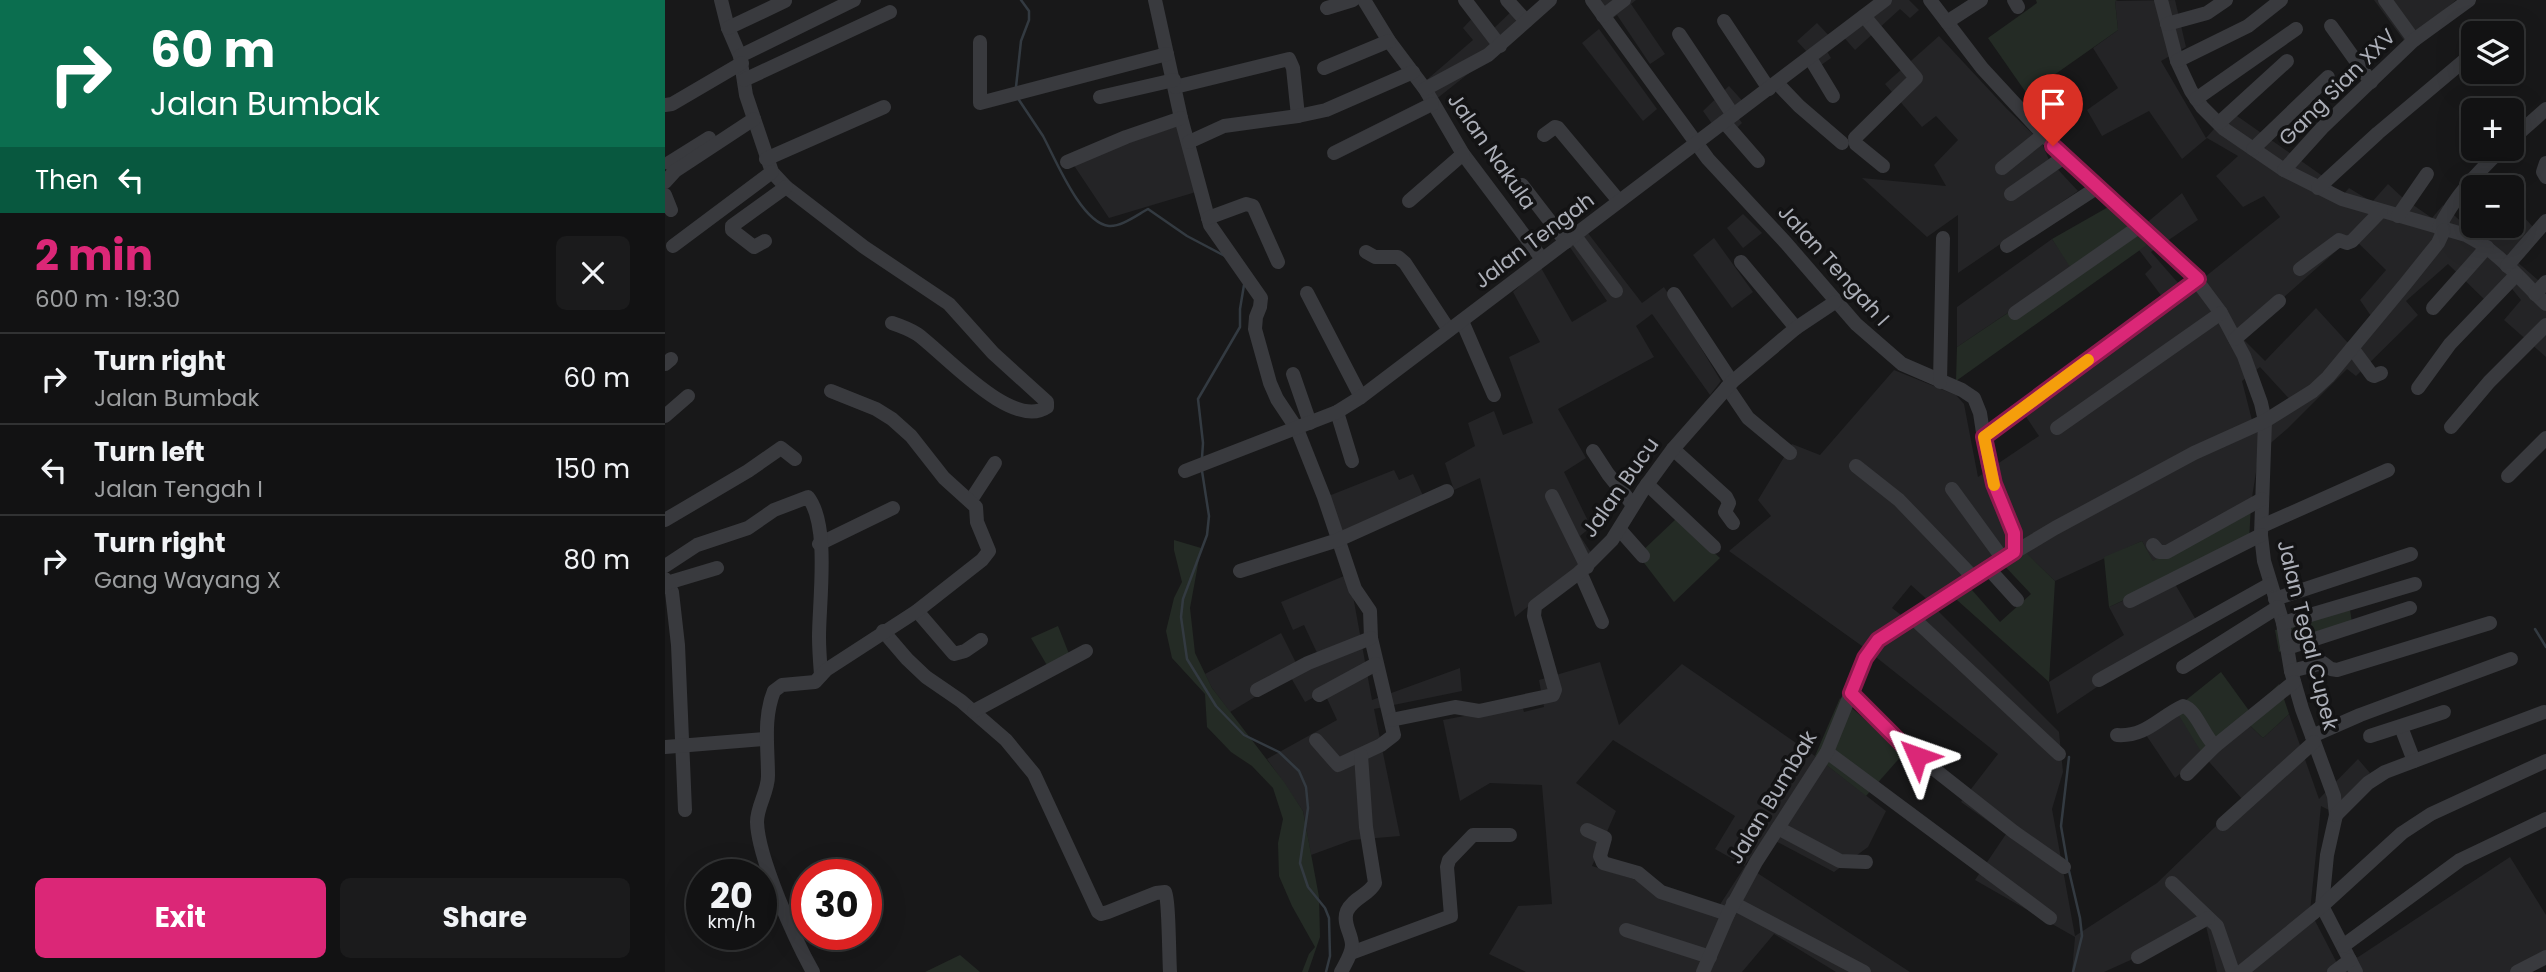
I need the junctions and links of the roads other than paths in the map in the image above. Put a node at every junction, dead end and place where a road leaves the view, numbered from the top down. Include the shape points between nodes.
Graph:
1 (721, 0) edge
2 (1155, 0) edge
3 (1353, 0) edge
4 (1364, 0) edge
5 (1465, 0) edge
6 (1507, 0) edge
7 (1549, 0) edge
8 (1591, 0) edge
9 (1624, 0) edge
10 (1885, 0) edge
11 (1930, 0) edge
12 (1981, 0) edge
13 (2226, 0) edge
14 (2281, 0) edge
15 (2385, 0) edge
16 (2469, 0) edge
17 (785, 1) edge
18 (844, 2) edge
19 (2166, 2) edge
20 (1327, 9) dead end
21 (890, 12) dead end
22 (1603, 16) junction
23 (1864, 16) junction
24 (1724, 21) dead end
25 (1526, 22) junction
26 (1947, 22) junction
27 (2167, 24) junction
28 (2331, 26) dead end
29 (728, 28) junction
30 (2297, 29) dead end
31 (1679, 34) dead end
32 (2414, 40) junction
33 (1388, 41) junction
34 (980, 42) dead end
35 (1500, 46) junction
36 (1167, 54) junction
37 (1810, 58) junction
38 (741, 60) junction
39 (2177, 61) junction
40 (2287, 61) dead end
41 (2461, 63) edge
42 (1324, 68) dead end
43 (1413, 72) junction
44 (2328, 77) dead end
45 (744, 80) junction
46 (2371, 82) junction
47 (1175, 83) junction
48 (1773, 86) junction
49 (1425, 89) junction
50 (1833, 96) dead end
51 (1100, 97) dead end
52 (2196, 99) junction
53 (1432, 104) junction
54 (665, 105) edge
55 (884, 107) dead end
56 (2546, 109) edge
57 (753, 115) junction
58 (1298, 117) junction
59 (1181, 118) junction
60 (1728, 118) junction
61 (2219, 123) junction
62 (2524, 128) edge
63 (1544, 135) dead end
64 (2043, 135) junction
65 (1189, 142) junction
66 (1696, 143) junction
67 (1842, 143) dead end
68 (2255, 147) junction
69 (1334, 153) dead end
70 (1464, 154) junction
71 (2060, 160) junction
72 (1758, 161) dead end
73 (2490, 161) edge
74 (1067, 162) dead end
75 (669, 163) dead end
76 (2546, 163) edge
77 (769, 165) junction
78 (1883, 166) dead end
79 (2002, 167) dead end
80 (2284, 170) junction
81 (2427, 174) dead end
82 (2546, 177) edge
83 (665, 182) edge
84 (1522, 185) dead end
85 (786, 187) junction
86 (2098, 187) junction
87 (2318, 188) junction
88 (2011, 194) dead end
89 (665, 195) edge
90 (1409, 201) dead end
91 (1619, 201) junction
92 (671, 210) dead end
93 (2381, 211) junction
94 (2398, 216) junction
95 (1208, 218) junction
96 (2546, 221) edge
97 (2140, 226) junction
98 (2442, 229) junction
99 (2461, 230) edge
100 (1943, 238) dead end
101 (2479, 238) edge
102 (1570, 239) junction
103 (765, 241) dead end
104 (673, 246) dead end
105 (2007, 246) dead end
106 (2487, 247) junction
107 (1366, 252) dead end
108 (1542, 259) junction
109 (1741, 261) dead end
110 (1278, 262) dead end
111 (2300, 269) dead end
112 (2512, 270) junction
113 (2198, 279) junction
114 (2546, 282) edge
115 (1616, 291) dead end
116 (1307, 293) dead end
117 (1674, 295) dead end
118 (2541, 299) edge
119 (2279, 301) dead end
120 (1835, 302) junction
121 (2433, 308) dead end
122 (2015, 313) dead end
123 (2221, 313) junction
124 (1462, 321) junction
125 (892, 323) dead end
126 (2546, 325) edge
127 (1796, 328) junction
128 (1449, 330) junction
129 (2235, 339) junction
130 (2352, 348) junction
131 (2381, 373) dead end
132 (1293, 374) dead end
133 (1940, 382) junction
134 (1729, 384) junction
135 (2418, 388) dead end
136 (831, 391) dead end
137 (1494, 395) dead end
138 (688, 396) dead end
139 (1361, 397) junction
140 (1336, 412) junction
141 (665, 416) edge
142 (2265, 421) junction
143 (1303, 426) junction
144 (2451, 427) dead end
145 (2057, 428) dead end
146 (1984, 437) junction
147 (2546, 438) edge
148 (1673, 449) junction
149 (1593, 451) dead end
150 (1790, 453) dead end
151 (795, 459) dead end
152 (1352, 461) dead end
153 (995, 463) dead end
154 (1856, 466) dead end
155 (2388, 470) dead end
156 (1185, 471) dead end
157 (2508, 476) dead end
158 (1647, 484) junction
159 (1952, 489) dead end
160 (1447, 491) dead end
161 (1552, 496) dead end
162 (2263, 499) junction
163 (971, 500) junction
164 (1633, 505) junction
165 (893, 508) dead end
166 (665, 520) edge
167 (1733, 523) dead end
168 (1620, 530) junction
169 (2262, 531) junction
170 (1338, 540) junction
171 (819, 544) junction
172 (2153, 545) dead end
173 (1714, 547) dead end
174 (2411, 554) dead end
175 (2008, 555) junction
176 (1643, 556) dead end
177 (665, 566) edge
178 (717, 568) dead end
179 (1988, 568) junction
180 (1583, 569) junction
181 (1240, 571) dead end
182 (1973, 577) junction
183 (2270, 584) junction
184 (2415, 584) dead end
185 (667, 587) edge
186 (2017, 600) dead end
187 (2130, 601) dead end
188 (2276, 603) junction
189 (2410, 608) dead end
190 (917, 611) junction
191 (1912, 617) junction
192 (1602, 622) dead end
193 (2283, 623) junction
194 (2490, 623) dead end
195 (883, 631) junction
196 (1370, 638) junction
197 (981, 640) dead end
198 (671, 646) edge
199 (2287, 648) junction
200 (1086, 651) dead end
201 (2511, 659) dead end
202 (1376, 664) junction
203 (2183, 667) dead end
204 (821, 675) junction
205 (2293, 676) junction
206 (2099, 680) dead end
207 (1257, 690) dead end
208 (1851, 693) junction
209 (1319, 695) dead end
210 (974, 711) junction
211 (2444, 712) dead end
212 (2545, 712) edge
213 (1391, 720) junction
214 (2401, 727) junction
215 (2117, 735) dead end
216 (2370, 736) dead end
217 (765, 739) junction
218 (2313, 739) junction
219 (1316, 740) dead end
220 (2215, 746) junction
221 (665, 747) edge
222 (682, 747) junction
223 (1827, 752) junction
224 (2059, 754) dead end
225 (1361, 755) junction
226 (2414, 761) junction
227 (2546, 761) edge
228 (2187, 774) dead end
229 (685, 810) dead end
230 (2336, 815) junction
231 (2546, 819) edge
232 (2223, 824) dead end
233 (1778, 828) junction
234 (1587, 830) dead end
235 (1510, 835) dead end
236 (1866, 862) dead end
237 (2064, 867) dead end
238 (2172, 883) dead end
239 (2322, 906) junction
240 (1731, 908) junction
241 (2050, 918) dead end
242 (2208, 918) junction
243 (1626, 930) dead end
244 (2343, 946) junction
245 (1351, 953) junction
246 (1710, 957) junction
247 (2138, 957) dead end
248 (2546, 957) edge
249 (2353, 966) edge
250 (813, 972) edge
251 (1170, 972) edge
252 (1341, 972) edge
253 (1703, 972) edge
254 (1864, 972) edge
255 (2233, 972) edge
256 (2241, 972) edge
257 (2334, 972) edge
258 (2517, 972) edge

1 - 29 street
2 - 36 street
3 - 20 street
4 - 33 street
5 - 35 street
6 - 25 street
7 - 25 street, Jalan Nakula
8 - 22 street, Jalan Tengah I
9 - 22 street
10 - 23 street, Jalan Tengah
11 - 26 street, Jalan Tegal Cupek
12 - 26 street
13 - 27 street via 2207,13
14 - 39 street via 2238,32
15 - 32 street, Gang Sian XXV
16 - 32 street
17 - 29 street
18 - 38 street
19 - 27 street
21 - 45 street
22 - 66 street, Jalan Tengah I
23 - 37 street, Jalan Tengah
23 - 78 street via 1916,78 1855,138 1856,144
24 - 48 street
25 - 35 street, Jalan Nakula
26 - 64 street, Jalan Tegal Cupek
27 - 39 street
28 - 46 street
29 - 38 street
30 - 52 street
31 - 60 street
32 - 46 street, Gang Sian XXV
33 - 42 street
33 - 43 street
34 - 36 street via 980,103
35 - 49 street, Jalan Nakula
36 - 47 street
37 - 48 street, Jalan Tengah
37 - 50 street
38 - 45 street
38 - 54 street
39 - 52 street
40 - 61 street
41 - 87 street
43 - 49 street
43 - 58 street via 1326,110
44 - 68 street
45 - 57 street
46 - 80 street, Gang Sian XXV
47 - 51 street
47 - 58 street via 1289,59
47 - 59 street
48 - 60 street, Jalan Tengah
48 - 67 street
49 - 53 street, Jalan Nakula
52 - 61 street
53 - 69 street
53 - 70 street, Jalan Nakula
55 - 77 street
56 - 62 street
57 - 75 street
57 - 77 street
57 - 83 street
58 - 65 street via 1224,126
59 - 65 street
59 - 74 street
60 - 66 street, Jalan Tengah
60 - 72 street
61 - 68 street
63 - 91 street via 1558,128
64 - 71 street, Jalan Tegal Cupek
64 - 79 street
65 - 95 street
66 - 91 street, Jalan Tengah
66 - 120 street, Jalan Tengah I
68 - 80 street
70 - 90 street
70 - 108 street, Jalan Nakula
71 - 86 street, Jalan Tegal Cupek
71 - 88 street
73 - 98 street via 2451,206
76 - 82 street
77 - 85 street
77 - 104 street
80 - 87 street
81 - 94 street
84 - 102 street
85 - 103 street via 732,226 754,247
85 - 125 street via 949,304 1047,407 1028,411 994,397 914,332
86 - 97 street, Jalan Tegal Cupek
86 - 105 street
87 - 93 street
89 - 92 street
91 - 102 street, Jalan Tengah
93 - 94 street
93 - 111 street via 2352,242 2339,240
94 - 98 street
95 - 110 street via 1246,204 1253,206
95 - 143 street via 1261,298 1255,329 1270,383 1277,399
96 - 112 street
97 - 113 street, Jalan Tegal Cupek
97 - 122 street
98 - 99 street
98 - 130 street via 2429,254
100 - 133 street
101 - 106 street
102 - 108 street, Jalan Tengah
102 - 115 street
106 - 112 street
106 - 121 street
107 - 128 street via 1375,257 1398,257 1405,263
108 - 124 street, Jalan Tengah
109 - 127 street
112 - 118 street
112 - 135 street
113 - 123 street, Jalan Tegal Cupek
113 - 146 street
114 - 118 street
116 - 139 street
117 - 134 street
119 - 129 street
120 - 127 street, Jalan Bucu
120 - 133 street, Jalan Tengah I via 1888,354
123 - 129 street, Jalan Tegal Cupek
123 - 145 street
124 - 128 street, Jalan Tengah
124 - 137 street
126 - 144 street
127 - 134 street, Jalan Bucu
128 - 139 street, Jalan Tengah
129 - 142 street, Jalan Tegal Cupek
130 - 131 street via 2372,375
130 - 142 street via 2313,391
132 - 143 street
133 - 146 street, Jalan Tengah I via 1974,398
134 - 148 street, Jalan Bucu
134 - 150 street via 1748,418
136 - 163 street via 892,419 944,478
138 - 141 street
139 - 140 street, Jalan Tengah
140 - 143 street, Jalan Tengah
140 - 152 street
142 - 162 street, Jalan Tegal Cupek
142 - 175 street via 2183,459
143 - 156 street, Jalan Tengah
143 - 170 street
146 - 175 street, Jalan Tengah I via 1994,484 2014,533
147 - 157 street
148 - 158 street, Jalan Bucu
148 - 167 street via 1726,497 1725,512
149 - 164 street
151 - 166 street via 781,447
153 - 163 street
154 - 182 street via 1899,500
155 - 169 street
158 - 164 street, Jalan Bucu
158 - 173 street
159 - 175 street
160 - 170 street
161 - 180 street
162 - 169 street, Jalan Tegal Cupek
162 - 172 street via 2167,552 2159,552
163 - 190 street via 989,551
164 - 168 street, Jalan Bucu
165 - 171 street
168 - 176 street
168 - 180 street, Jalan Bucu
169 - 183 street, Jalan Tegal Cupek
169 - 187 street
170 - 181 street
170 - 196 street via 1355,589 1370,611
171 - 177 street via 817,515 810,498 805,497 773,510 748,528 697,545
171 - 204 street
174 - 188 street
175 - 179 street, Jalan Bumbak
178 - 185 street
179 - 182 street, Jalan Bumbak
179 - 186 street
180 - 192 street
180 - 213 street, Jalan Bucu via 1540,600 1533,611 1553,695 1479,712 1455,707
182 - 191 street, Jalan Bumbak
183 - 188 street, Jalan Tegal Cupek
183 - 206 street
184 - 193 street
185 - 198 street
188 - 193 street, Jalan Tegal Cupek
188 - 203 street
189 - 199 street
190 - 195 street
190 - 197 street via 954,654
191 - 208 street, Jalan Bumbak via 1872,646
191 - 224 street
193 - 199 street, Jalan Tegal Cupek
194 - 205 street via 2337,670 2323,663
195 - 204 street
195 - 210 street via 926,677
196 - 202 street
196 - 207 street
198 - 222 street
199 - 205 street, Jalan Tegal Cupek
200 - 210 street
201 - 218 street via 2360,715
202 - 209 street
202 - 213 street
204 - 217 street via 811,683 777,687 771,697
205 - 218 street, Jalan Tegal Cupek
205 - 220 street
208 - 223 street, Jalan Bumbak
208 - 237 street via 1901,743
210 - 251 street via 1034,774 1098,912 1163,891 1167,894
211 - 214 street
212 - 226 street
213 - 225 street via 1392,738
214 - 216 street
214 - 226 street
215 - 220 street via 2140,733 2183,706 2193,711
217 - 222 street
217 - 250 street via 768,776 757,822 761,849
218 - 230 street, Jalan Tegal Cupek via 2334,796
218 - 232 street
219 - 225 street via 1337,764
220 - 228 street
221 - 222 street
222 - 229 street
223 - 233 street, Jalan Bumbak
223 - 241 street
225 - 245 street via 1375,883 1347,911
226 - 230 street via 2376,777
227 - 239 street via 2421,820
230 - 239 street, Jalan Tegal Cupek
231 - 244 street via 2460,860
233 - 236 street via 1840,861
233 - 240 street, Jalan Bumbak
234 - 240 street via 1605,838 1600,856 1603,863 1638,873 1661,892
235 - 245 street via 1473,835 1449,860 1451,916
238 - 242 street
239 - 244 street
239 - 256 street
240 - 246 street, Jalan Bumbak
240 - 254 street
242 - 247 street
242 - 255 street via 2221,932
243 - 246 street
244 - 249 street
245 - 252 street
246 - 253 street, Jalan Bumbak
248 - 258 street
249 - 257 street

